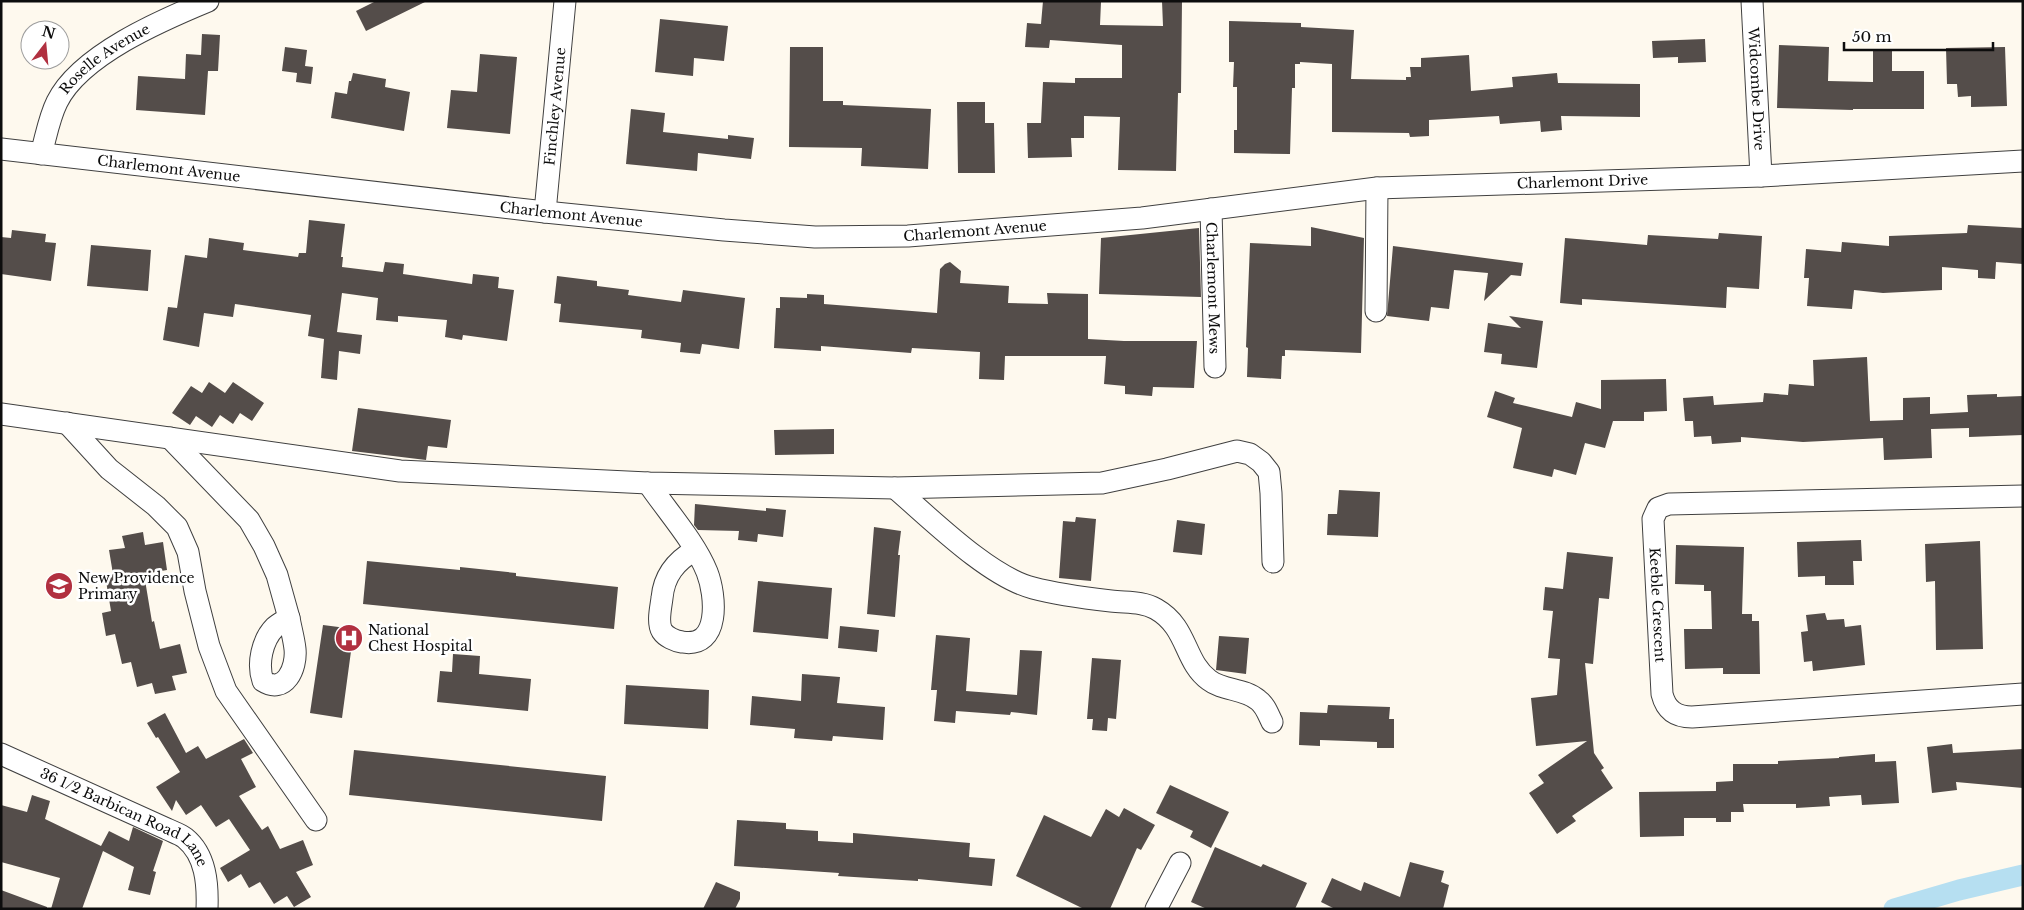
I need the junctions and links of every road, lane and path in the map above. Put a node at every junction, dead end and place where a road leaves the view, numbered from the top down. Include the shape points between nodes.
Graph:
1 (208, 1) edge
2 (565, 1) edge
3 (1752, 1) edge
4 (1, 149) edge
5 (41, 154) junction
6 (2023, 161) edge
7 (1761, 176) junction
8 (1377, 188) junction
9 (1212, 209) junction
10 (545, 212) junction
11 (1142, 218) joint
12 (1376, 312) dead end
13 (1215, 367) dead end
14 (1, 414) edge
15 (67, 423) junction
16 (170, 438) junction
17 (648, 483) junction
18 (895, 488) junction
19 (2023, 496) edge
20 (695, 550) dead end
21 (1273, 562) dead end
22 (288, 618) dead end
23 (2023, 694) edge
24 (1272, 722) dead end
25 (1, 754) edge
26 (316, 820) dead end
27 (1180, 863) dead end
28 (206, 909) edge
29 (1156, 909) edge

1 - 5 street, Roselle Avenue via 164,19 110,50 76,77 57,102
2 - 10 street, Finchley Avenue
3 - 7 street, Widcombe Drive
4 - 5 street, Charlemont Avenue
5 - 10 street, Charlemont Avenue
6 - 7 street, Charlemont Drive
7 - 8 street, Charlemont Drive
8 - 9 street, Charlemont Drive
8 - 12 street
9 - 11 street, Charlemont Drive
9 - 13 street, Charlemont Mews
10 - 11 street, Charlemont Avenue via 815,236 908,236
14 - 15 street
15 - 16 street
15 - 26 street via 109,469 177,527 188,552 209,646 226,691
16 - 17 street via 400,471
16 - 22 street via 249,520 277,575
17 - 18 street
17 - 20 street
18 - 21 street via 1102,483 1237,451 1250,454 1269,472
18 - 24 street via 974,555 1030,588 1061,595 1137,603 1166,614 1177,627 1203,676 1215,685 1257,699
19 - 23 street, Keeble Crescent via 1669,504 1658,508 1653,518 1662,694 1664,702 1675,714 1692,717
25 - 28 street, 36 1/2 Barbican Road Lane via 185,838 199,855 206,876
27 - 29 street

